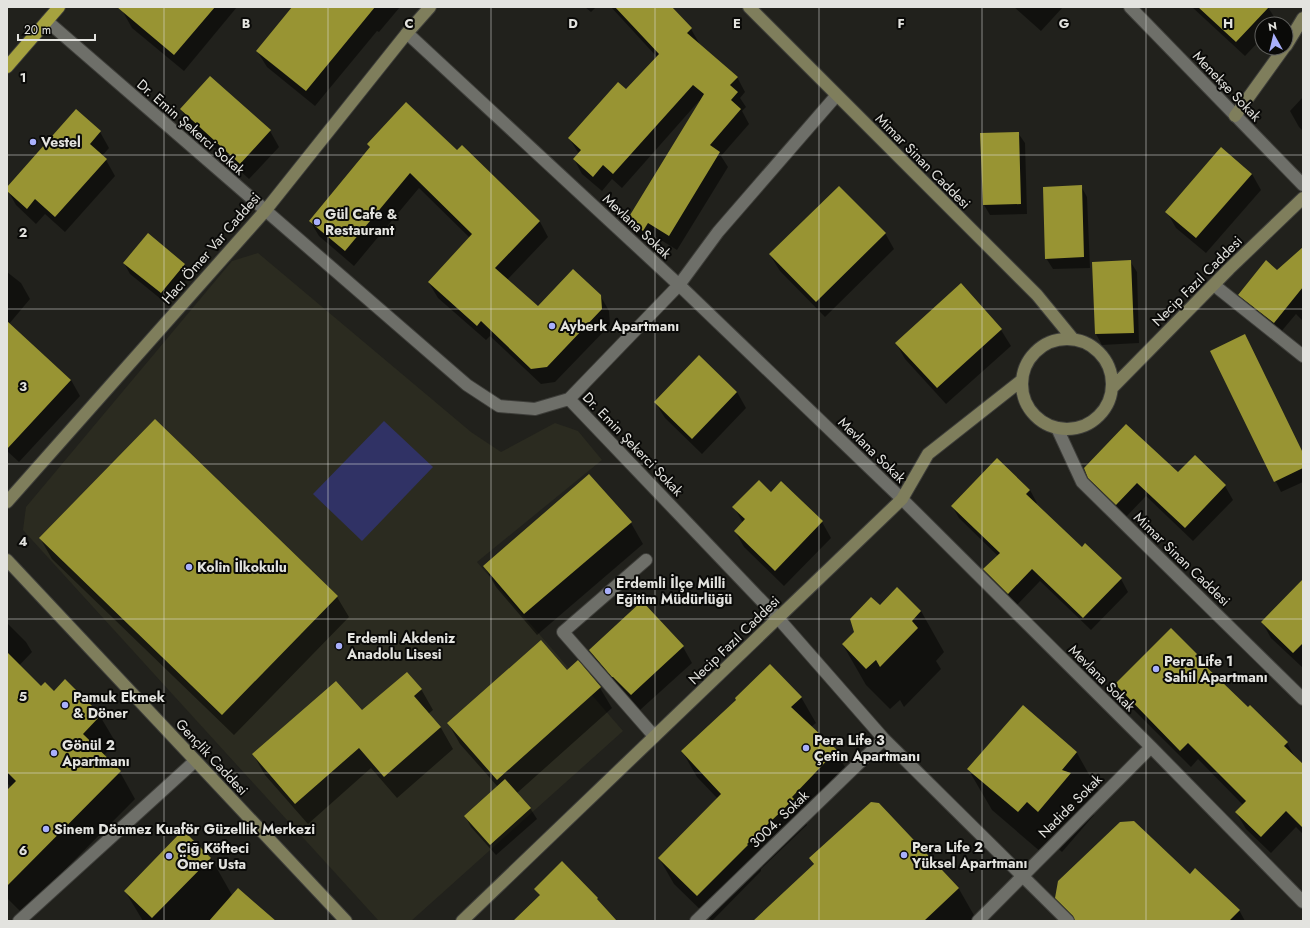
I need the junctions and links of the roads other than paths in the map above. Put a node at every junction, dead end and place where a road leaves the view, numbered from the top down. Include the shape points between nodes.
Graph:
1 (59, 7) edge
2 (430, 7) edge
3 (749, 7) edge
4 (1130, 7) edge
5 (1303, 18) edge
6 (47, 21) junction
7 (1294, 32) edge
8 (407, 33) junction
9 (1278, 56) edge
10 (7, 67) edge
11 (836, 96) junction
12 (1235, 116) junction
13 (1303, 185) edge
14 (1303, 198) edge
15 (264, 211) junction
16 (679, 285) junction
17 (1214, 285) junction
18 (1073, 339) junction
19 (1303, 356) edge
20 (1022, 380) junction
21 (1113, 387) junction
22 (570, 399) junction
23 (1057, 428) junction
24 (902, 500) junction
25 (7, 502) edge
26 (7, 560) edge
27 (646, 560) dead end
28 (778, 618) junction
29 (1303, 699) edge
30 (654, 736) junction
31 (884, 739) junction
32 (1150, 747) junction
33 (195, 761) junction
34 (1022, 876) junction
35 (1303, 902) edge
36 (19, 921) edge
37 (346, 921) edge
38 (462, 921) edge
39 (696, 921) edge
40 (978, 921) edge
41 (1068, 921) edge

1 - 6 highway
2 - 8 street, Hacı Ömer Var Caddesi
3 - 11 street, Mimar Sinan Caddesi
4 - 12 street, Menekşe Sokak
5 - 7 street
6 - 10 highway
6 - 15 street, Dr. Emin Şekerci Sokak
8 - 15 street, Hacı Ömer Var Caddesi
8 - 16 street, Mevlana Sokak
9 - 12 street
11 - 16 street via 718,232
11 - 18 street, Mimar Sinan Caddesi via 1037,295
12 - 13 street, Menekşe Sokak
14 - 17 street, Necip Fazıl Caddesi
15 - 22 street, Dr. Emin Şekerci Sokak via 467,385 499,406 535,409
15 - 25 street, Hacı Ömer Var Caddesi
16 - 22 street
16 - 24 street, Mevlana Sokak
17 - 19 street
17 - 21 street, Necip Fazıl Caddesi
18 - 20 street via 1059,339 1045,344 1026,366
18 - 21 street via 1098,350 1112,373
20 - 23 street via 1023,393 1031,410 1045,423
20 - 24 street, Necip Fazıl Caddesi via 928,454
21 - 23 street via 1109,402 1100,415 1088,424 1073,429
22 - 28 street, Dr. Emin Şekerci Sokak
23 - 29 street, Mimar Sinan Caddesi via 1082,482
24 - 28 street, Necip Fazıl Caddesi
24 - 32 street, Mevlana Sokak
26 - 33 street, Gençlik Caddesi
27 - 30 street via 563,632
28 - 30 street, Necip Fazıl Caddesi
28 - 31 street, Dr. Emin Şekerci Sokak
30 - 38 street, Necip Fazıl Caddesi
31 - 34 street, Dr. Emin Şekerci Sokak
31 - 39 street, 3004. Sokak
32 - 34 street, Nadide Sokak
32 - 35 street, Mevlana Sokak
33 - 36 street
33 - 37 street, Gençlik Caddesi
34 - 40 street, Nadide Sokak
34 - 41 street, Dr. Emin Şekerci Sokak

